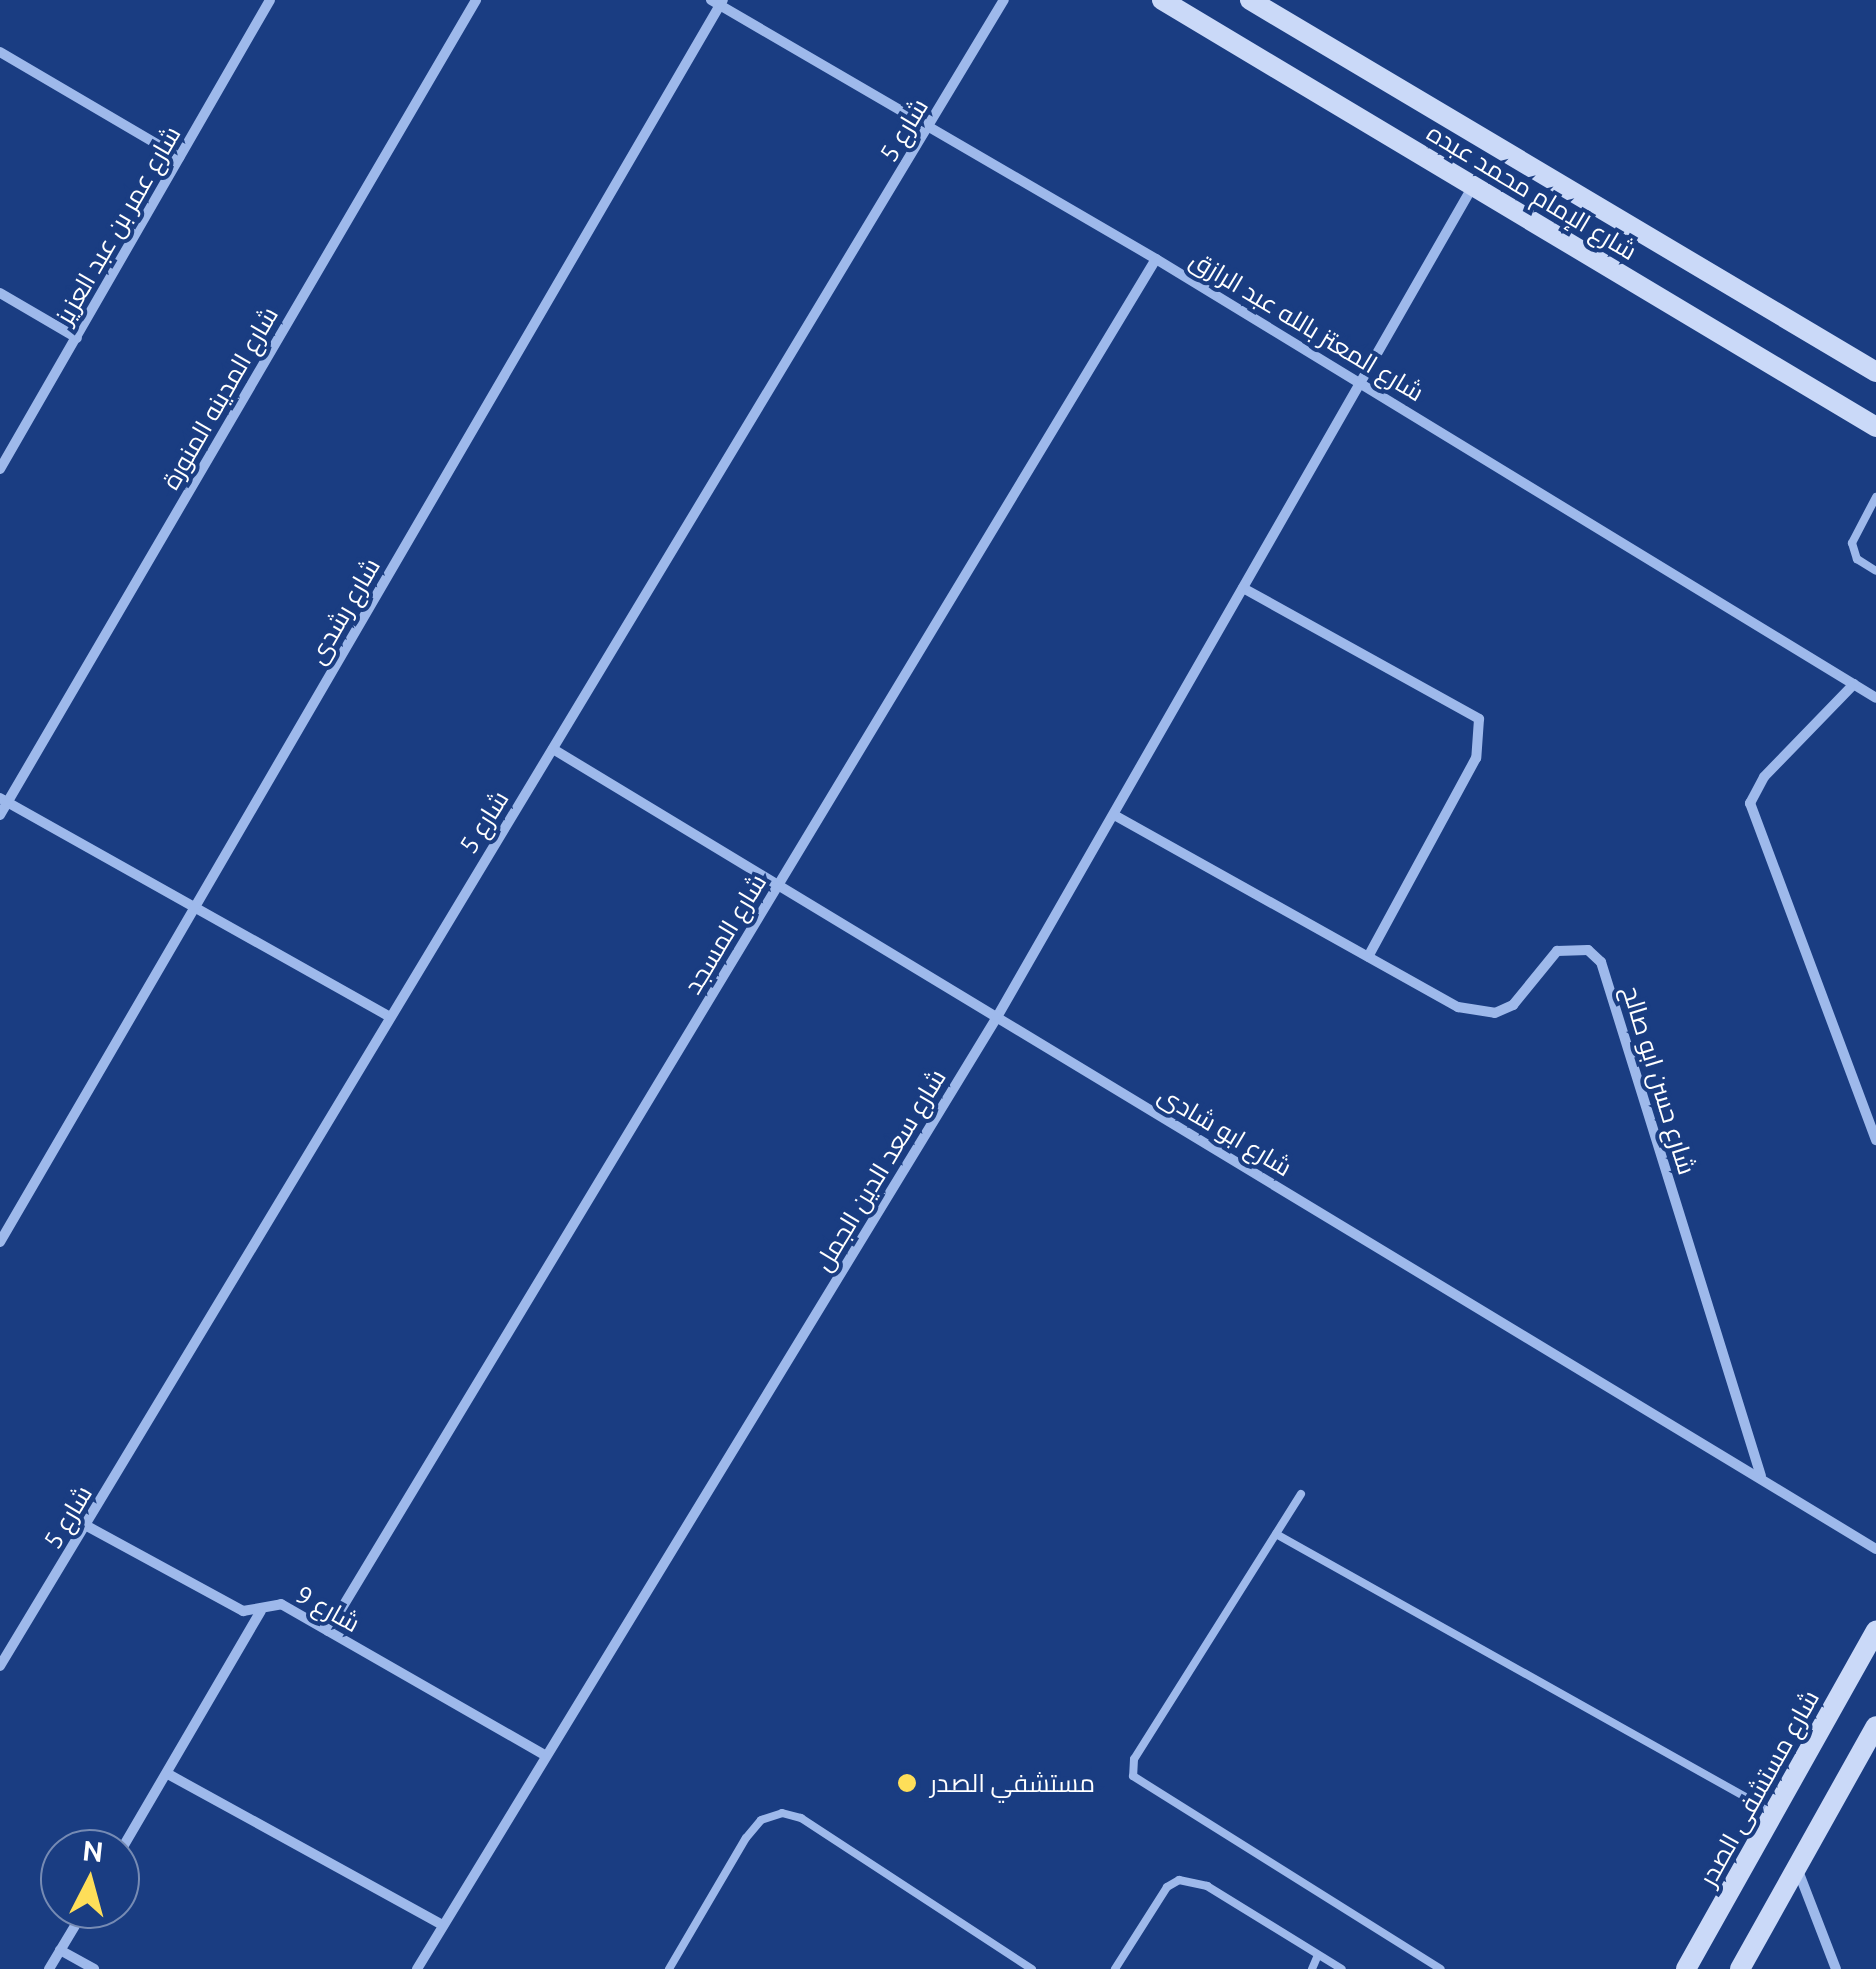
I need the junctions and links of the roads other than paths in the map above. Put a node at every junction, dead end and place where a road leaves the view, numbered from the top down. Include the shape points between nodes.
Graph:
1 (270, 0) edge
2 (476, 0) edge
3 (1004, 0) edge
4 (1162, 0) edge
5 (1250, 0) edge
6 (718, 2) edge
7 (0, 52) edge
8 (928, 128) junction
9 (179, 157) junction
10 (1473, 186) junction
11 (1156, 259) junction
12 (0, 293) edge
13 (77, 338) junction
14 (1876, 372) edge
15 (1361, 382) junction
16 (1876, 427) edge
17 (0, 468) edge
18 (1876, 496) edge
19 (1876, 571) edge
20 (1243, 588) junction
21 (1854, 684) junction
22 (1876, 698) edge
23 (553, 749) junction
24 (4, 801) edge
25 (0, 815) edge
26 (1116, 816) junction
27 (778, 885) junction
28 (195, 908) junction
29 (1368, 957) junction
30 (388, 1016) junction
31 (997, 1017) junction
32 (1876, 1140) edge
33 (0, 1242) edge
34 (1762, 1478) junction
35 (1301, 1494) dead end
36 (87, 1526) junction
37 (1276, 1534) junction
38 (1876, 1549) edge
39 (261, 1611) junction
40 (328, 1631) junction
41 (1876, 1631) edge
42 (0, 1666) edge
43 (1876, 1726) edge
44 (546, 1756) junction
45 (168, 1774) junction
46 (1774, 1813) junction
47 (134, 1829) edge
48 (1796, 1867) junction
49 (443, 1924) junction
50 (73, 1929) edge
51 (60, 1950) junction
52 (1318, 1955) junction
53 (50, 1969) edge
54 (94, 1969) edge
55 (417, 1969) edge
56 (669, 1969) edge
57 (1032, 1969) edge
58 (1115, 1969) edge
59 (1312, 1969) edge
60 (1342, 1969) edge
61 (1441, 1969) edge
62 (1686, 1969) edge
63 (1740, 1969) edge
64 (1836, 1969) edge

1 - 9 street, شارع عمر بن عبد العزيز
2 - 24 street, شارع المدينه المنورة
3 - 8 street, شارع 5
4 - 10 street, شارع الإمام محمد عبده
5 - 14 street, شارع الإمام محمد عبده
6 - 8 street, شارع المعتز بالله عبد الرازق
6 - 28 street, شارع رشدى
7 - 9 street
8 - 11 street, شارع المعتز بالله عبد الرازق
8 - 23 street, شارع 5
9 - 13 street, شارع عمر بن عبد العزيز
10 - 15 street, شارع سعد الدين الجمل
10 - 16 street, شارع الإمام محمد عبده
11 - 15 street, شارع المعتز بالله عبد الرازق
11 - 27 street, شارع المسجد
12 - 13 street
13 - 17 street, شارع عمر بن عبد العزيز
15 - 20 street, شارع سعد الدين الجمل
15 - 21 street, شارع المعتز بالله عبد الرازق
18 - 19 lane via 1852,543 1857,560
20 - 26 street, شارع سعد الدين الجمل
20 - 29 street via 1479,719 1476,758
21 - 22 street, شارع المعتز بالله عبد الرازق
21 - 32 street via 1764,778 1750,804
23 - 27 street, شارع ابو شادى
23 - 30 street, شارع 5
24 - 25 street, شارع المدينه المنورة
24 - 28 street
26 - 29 street
26 - 31 street, شارع سعد الدين الجمل
27 - 31 street, شارع ابو شادى
27 - 40 street, شارع المسجد
28 - 30 street
28 - 33 street, شارع رشدى
29 - 34 street, شارع حسن ابو صالح via 1458,1007 1496,1013 1514,1005 1558,951 1588,950 1601,962
30 - 36 street, شارع 5
31 - 34 street, شارع ابو شادى
31 - 44 street, شارع سعد الدين الجمل
34 - 38 street, شارع ابو شادى
35 - 37 lane
36 - 39 street, شارع 9 via 243,1611
36 - 42 street, شارع 5
37 - 46 lane
37 - 61 lane via 1134,1759 1133,1776
39 - 40 street, شارع 9 via 281,1604
39 - 45 street
40 - 44 street, شارع 9
41 - 46 street, شارع مستشفى الصدر
43 - 48 street
44 - 49 street, شارع سعد الدين الجمل
45 - 47 street
45 - 49 street
46 - 62 street, شارع مستشفى الصدر
48 - 63 street
48 - 64 street
49 - 55 street, شارع سعد الدين الجمل
50 - 51 street
51 - 53 street
51 - 54 street
52 - 58 lane via 1207,1886 1179,1880 1167,1887
52 - 59 lane
52 - 60 lane
56 - 57 lane via 746,1838 762,1820 782,1814 801,1818

